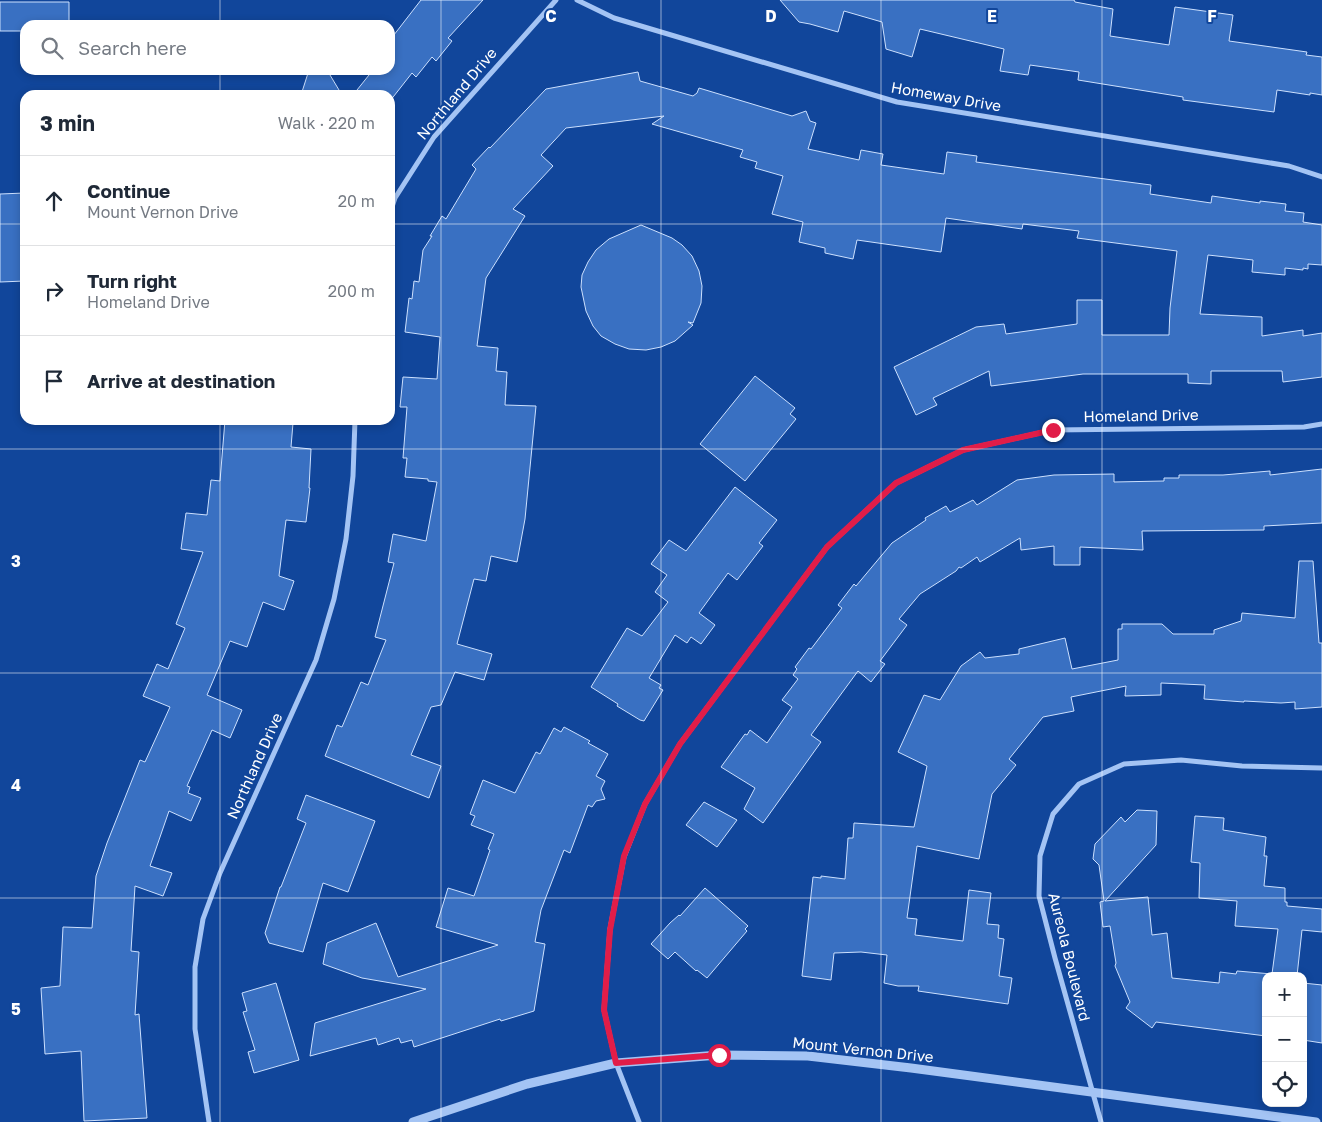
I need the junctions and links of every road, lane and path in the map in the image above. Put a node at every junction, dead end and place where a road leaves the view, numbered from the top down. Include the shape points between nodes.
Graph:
1 (556, 0) edge
2 (577, 0) edge
3 (1322, 177) edge
4 (395, 200) edge
5 (1322, 424) edge
6 (355, 425) edge
7 (1322, 768) edge
8 (616, 1063) junction
9 (1092, 1092) junction
10 (209, 1122) edge
11 (413, 1122) edge
12 (639, 1122) edge
13 (1101, 1122) edge
14 (1316, 1122) edge

1 - 4 street, Northland Drive via 434,137
2 - 3 street, Homeway Drive via 614,18 897,102 1289,166
5 - 8 street, Homeland Drive via 1304,427 1053,430 963,450 896,483 827,547 680,744 645,804 624,856 610,930 604,1010
6 - 10 street, Northland Drive via 346,539 334,599 318,651 220,873 203,920 195,967 195,1029
7 - 9 street, Aureola Boulevard via 1242,766 1181,760 1124,764 1079,784 1053,814 1040,856 1039,896
8 - 9 street, Mount Vernon Drive via 719,1055 808,1056
8 - 11 street, Mount Vernon Drive via 527,1084
8 - 12 street, Homeland Drive
9 - 13 street, Aureola Boulevard
9 - 14 street, Mount Vernon Drive

